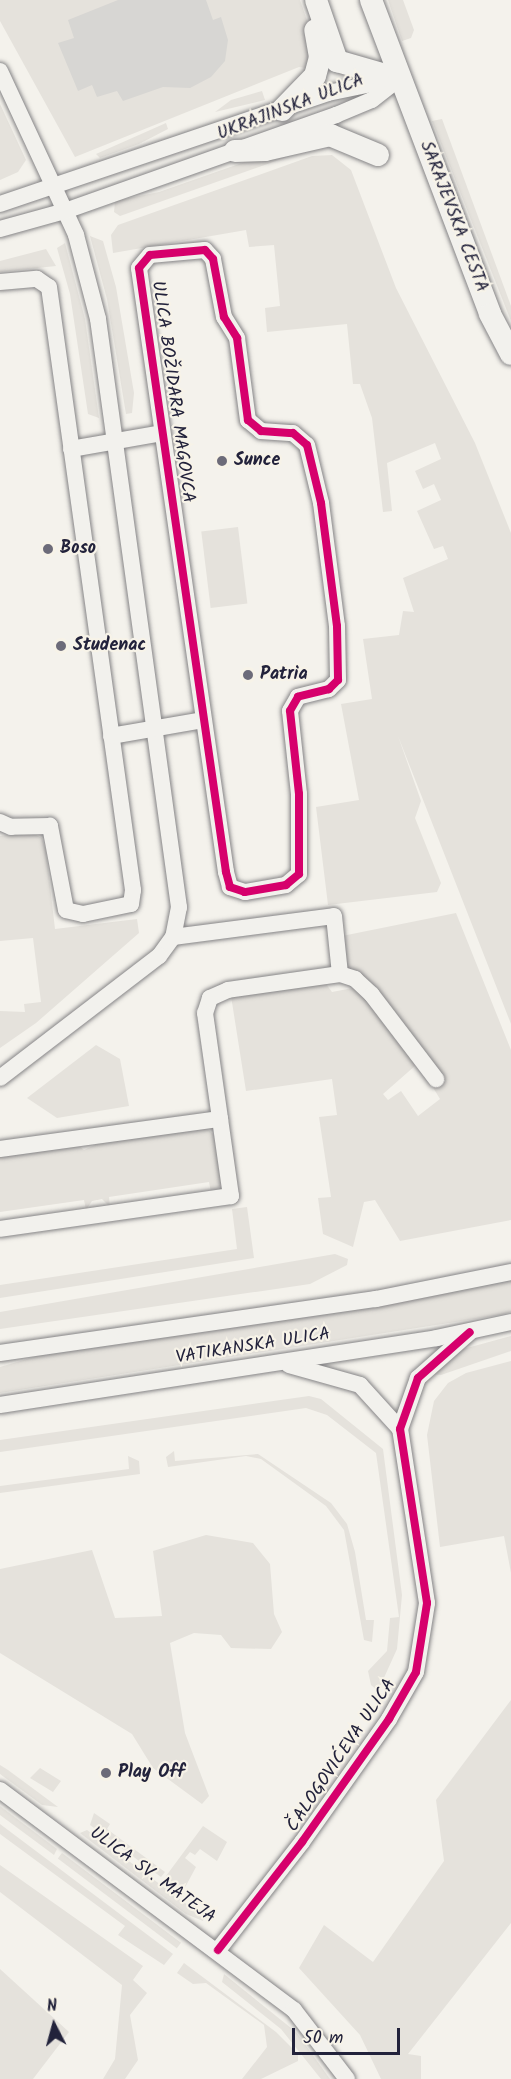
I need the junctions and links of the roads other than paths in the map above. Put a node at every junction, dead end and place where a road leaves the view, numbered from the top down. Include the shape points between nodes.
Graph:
1 (306, 0) edge
2 (316, 0) edge
3 (370, 0) edge
4 (0, 71) edge
5 (399, 79) junction
6 (282, 110) junction
7 (235, 151) junction
8 (378, 155) dead end
9 (56, 188) junction
10 (0, 204) edge
11 (65, 211) junction
12 (0, 229) edge
13 (0, 282) edge
14 (511, 354) edge
15 (162, 433) junction
16 (116, 442) junction
17 (71, 448) junction
18 (203, 720) junction
19 (157, 728) junction
20 (111, 735) junction
21 (0, 822) edge
22 (173, 937) junction
23 (340, 974) junction
24 (0, 1078) edge
25 (436, 1079) dead end
26 (220, 1119) junction
27 (0, 1149) edge
28 (0, 1229) edge
29 (511, 1272) edge
30 (511, 1322) edge
31 (470, 1332) junction
32 (0, 1353) edge
33 (279, 1362) junction
34 (0, 1405) edge
35 (400, 1429) junction
36 (0, 1790) edge
37 (218, 1950) junction
38 (347, 2079) edge

1 - 6 main road via 318,40 320,65 310,84
2 - 5 main road via 337,61
3 - 5 main road, SARAJEVSKA CESTA
4 - 9 street
5 - 6 street, UKRAJINSKA ULICA via 365,82
5 - 7 street, UKRAJINSKA ULICA via 372,100
5 - 14 main road, SARAJEVSKA CESTA via 490,314
6 - 9 street, UKRAJINSKA ULICA
7 - 8 main road via 265,150 330,135
7 - 11 street, UKRAJINSKA ULICA
9 - 10 street, UKRAJINSKA ULICA
9 - 11 street
11 - 12 street, UKRAJINSKA ULICA
11 - 16 street via 94,302
13 - 17 street via 37,279 49,287
15 - 16 street, ULICA BOŽIDARA MAGOVCA
15 - 18 street, ULICA BOŽIDARA MAGOVCA
15 - 18 street, ULICA BOŽIDARA MAGOVCA via 140,263 150,255 205,250 213,259 224,317 237,338 248,420 261,430 294,433 304,440 321,503 329,558 340,672 335,685 303,694 290,711 300,866 291,883 245,892 230,887
16 - 17 street, ULICA BOŽIDARA MAGOVCA
16 - 19 street
17 - 20 street
18 - 19 street
19 - 20 street
19 - 22 street via 178,874 179,907
20 - 21 street via 133,890 128,907 83,914 66,910 50,826 11,827
22 - 23 street via 334,916
22 - 24 street via 142,970
23 - 25 street via 355,979 372,995
23 - 26 street via 228,990 210,998 205,1013
26 - 27 street
26 - 28 street via 231,1196
29 - 32 street, VATIKANSKA ULICA via 376,1299
30 - 31 street, VATIKANSKA ULICA
31 - 33 street, VATIKANSKA ULICA
31 - 35 street, ČALOGOVIĆEVA ULICA via 418,1378
33 - 34 street, VATIKANSKA ULICA
33 - 35 street via 360,1385
35 - 37 street, ČALOGOVIĆEVA ULICA via 427,1603 416,1672 308,1833
36 - 37 street, ULICA SV. MATEJA
37 - 38 street, ULICA SV. MATEJA via 294,2010 334,2056

